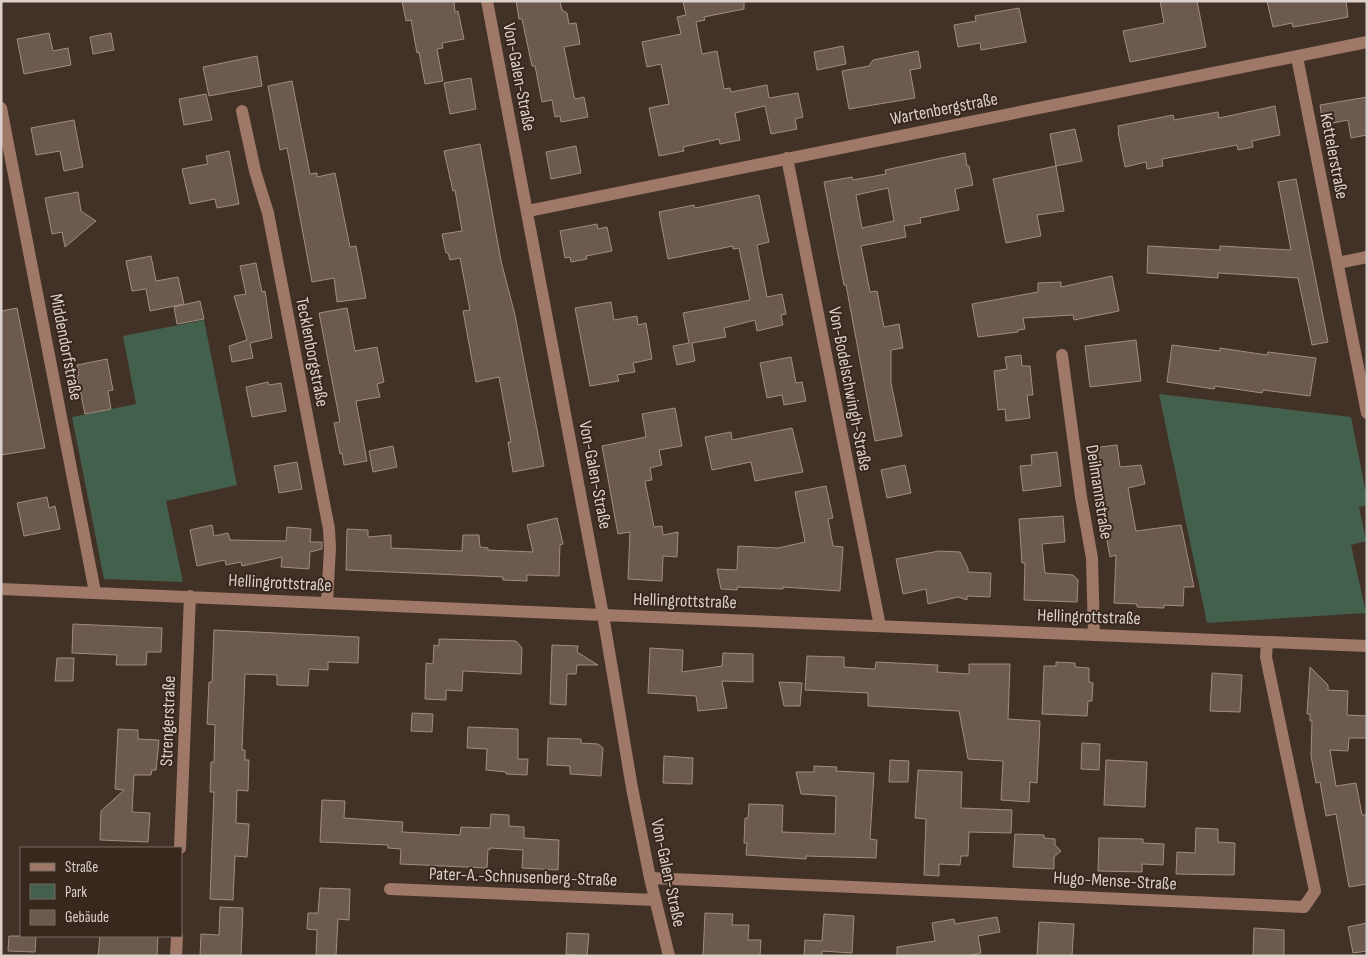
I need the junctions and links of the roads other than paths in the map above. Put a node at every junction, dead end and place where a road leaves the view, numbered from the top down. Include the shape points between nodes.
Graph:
1 (487, 1) edge
2 (1367, 42) edge
3 (1296, 57) junction
4 (1, 108) edge
5 (242, 111) dead end
6 (787, 158) junction
7 (528, 211) junction
8 (1367, 257) edge
9 (1338, 263) junction
10 (1062, 355) dead end
11 (1367, 413) edge
12 (1, 589) edge
13 (95, 592) junction
14 (190, 596) junction
15 (327, 603) junction
16 (603, 615) junction
17 (880, 626) junction
18 (1094, 635) junction
19 (1267, 642) junction
20 (1367, 646) edge
21 (180, 847) edge
22 (650, 878) junction
23 (390, 889) dead end
24 (655, 900) junction
25 (177, 937) edge
26 (176, 956) edge
27 (669, 956) edge

1 - 7 street, Von-Galen-Straße
2 - 3 street, Wartenbergstraße
3 - 6 street, Wartenbergstraße
3 - 9 street, Kettelerstraße
4 - 13 street, Middendorfstraße
5 - 15 street, Tecklenborgstraße via 268,213 329,529
6 - 7 street, Wartenbergstraße
6 - 17 street, Von-Bodelschwingh-Straße
7 - 16 street, Von-Galen-Straße
8 - 9 street
9 - 11 street, Kettelerstraße
10 - 18 street, Deilmannstraße via 1092,558
12 - 13 street, Hellingrottstraße
13 - 14 street, Hellingrottstraße
14 - 15 street, Hellingrottstraße
14 - 21 street, Strengerstraße
15 - 16 street, Hellingrottstraße
16 - 17 street, Hellingrottstraße
16 - 22 street, Von-Galen-Straße
17 - 18 street, Hellingrottstraße
18 - 19 street, Hellingrottstraße
19 - 20 street, Hellingrottstraße
19 - 22 street, Hugo-Mense-Straße via 1266,657 1315,891 1304,907
22 - 24 street, Von-Galen-Straße
23 - 24 street, Pater-A.-Schnusenberg-Straße
24 - 27 street, Von-Galen-Straße
25 - 26 street

